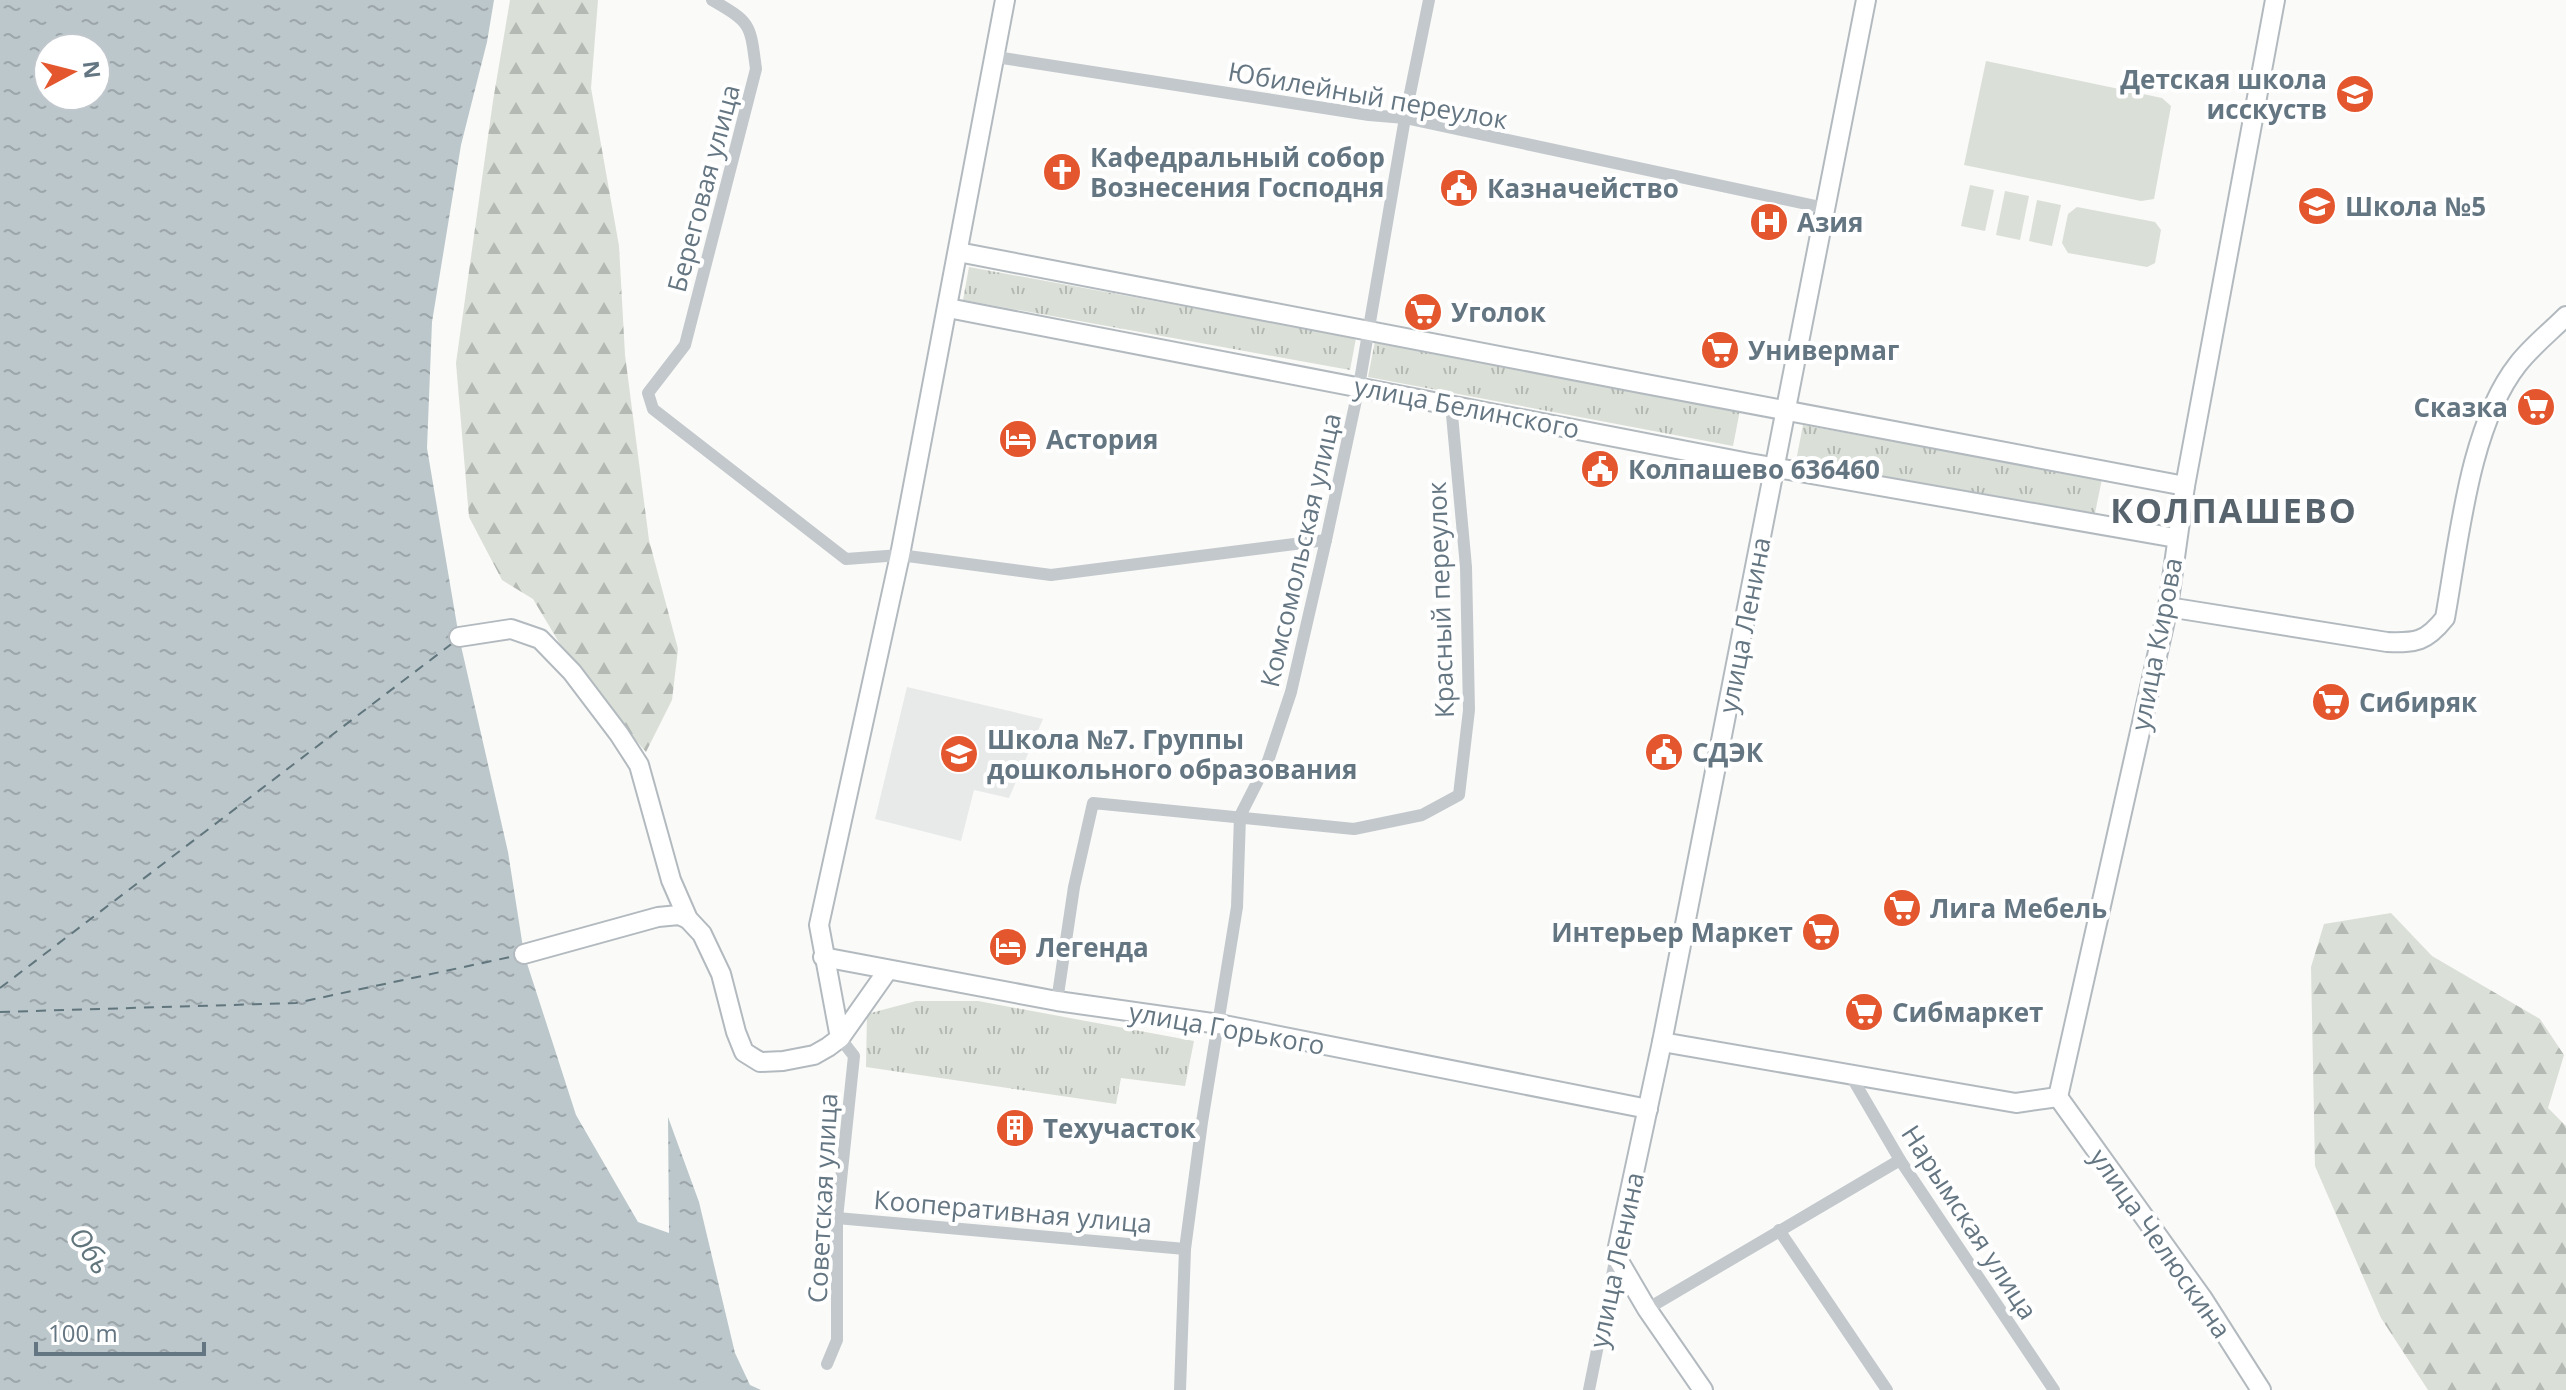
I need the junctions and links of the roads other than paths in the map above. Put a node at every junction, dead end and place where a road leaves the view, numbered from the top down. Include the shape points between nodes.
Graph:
1 (712, 0) edge
2 (1005, 0) edge
3 (1429, 0) edge
4 (1866, 0) edge
5 (2275, 0) edge
6 (996, 57) junction
7 (1405, 118) junction
8 (1825, 208) junction
9 (958, 252) junction
10 (948, 308) junction
11 (2566, 316) edge
12 (1368, 329) junction
13 (1359, 386) junction
14 (1451, 404) junction
15 (1785, 413) junction
16 (1774, 467) junction
17 (2185, 486) junction
18 (2176, 538) junction
19 (1326, 540) junction
20 (900, 555) junction
21 (2168, 607) junction
22 (459, 637) dead end
23 (1240, 816) junction
24 (688, 919) junction
25 (524, 954) dead end
26 (823, 957) junction
27 (888, 970) junction
28 (1057, 1001) junction
29 (1219, 1024) junction
30 (840, 1038) junction
31 (1662, 1042) junction
32 (1851, 1076) junction
33 (2058, 1097) junction
34 (1648, 1109) junction
35 (1900, 1160) junction
36 (837, 1218) junction
37 (1779, 1230) junction
38 (1185, 1249) junction
39 (1616, 1256) junction
40 (1647, 1309) junction
41 (827, 1364) dead end
42 (1180, 1390) edge
43 (1589, 1390) edge
44 (1703, 1390) edge
45 (1887, 1390) edge
46 (2054, 1390) edge
47 (2261, 1390) edge

1 - 20 street, Береговая улица via 741,17 751,34 756,69 685,345 648,393 653,409 846,559
2 - 6 street
3 - 7 street, Комсомольская улица
4 - 8 street, улица Ленина
5 - 17 street, улица Кирова
6 - 7 street, Юбилейный переулок
6 - 9 street
7 - 8 street, Юбилейный переулок
7 - 12 street, Комсомольская улица
8 - 15 street, улица Ленина
9 - 10 street
9 - 12 street
10 - 13 street, улица Белинского
10 - 20 street
11 - 21 street via 2517,365 2490,413 2474,464 2445,618 2432,635 2411,643 2387,642
12 - 13 street, Комсомольская улица
12 - 15 street
13 - 14 street, улица Белинского
13 - 19 street, Комсомольская улица
14 - 16 street, улица Белинского
14 - 23 street, Красный переулок via 1466,567 1469,710 1459,795 1422,815 1354,829
15 - 16 street, улица Ленина
15 - 17 street
16 - 18 street, улица Белинского
16 - 31 street, улица Ленина
17 - 18 street, улица Кирова
18 - 21 street, улица Кирова
19 - 20 street via 1051,575
19 - 23 street, Комсомольская улица via 1291,692 1268,761
20 - 26 street via 819,925
21 - 33 street, улица Кирова
22 - 24 street via 511,629 540,639 572,672 639,765 671,880
23 - 28 street, Красный переулок via 1093,803
23 - 29 street, Комсомольская улица via 1237,907
24 - 25 street via 658,917
24 - 30 street via 702,934 721,974 744,1052 760,1062 783,1061 814,1055
26 - 27 street, улица Горького
26 - 30 street
27 - 28 street, улица Горького
27 - 30 street
28 - 29 street, улица Горького
29 - 34 street, улица Горького
29 - 38 street, Комсомольская улица
30 - 36 street, Советская улица via 854,1056
31 - 32 street
31 - 34 street, улица Ленина
32 - 33 street via 2016,1103
32 - 35 street, Нарымская улица
33 - 47 street, улица Челюскина via 2203,1299
34 - 39 street, улица Ленина
35 - 37 street
35 - 46 street, Нарымская улица
36 - 38 street, Кооперативная улица
36 - 41 street, Советская улица via 837,1340
37 - 40 street
37 - 45 street
38 - 42 street, Комсомольская улица
39 - 40 street
39 - 43 street, улица Ленина
40 - 44 street

